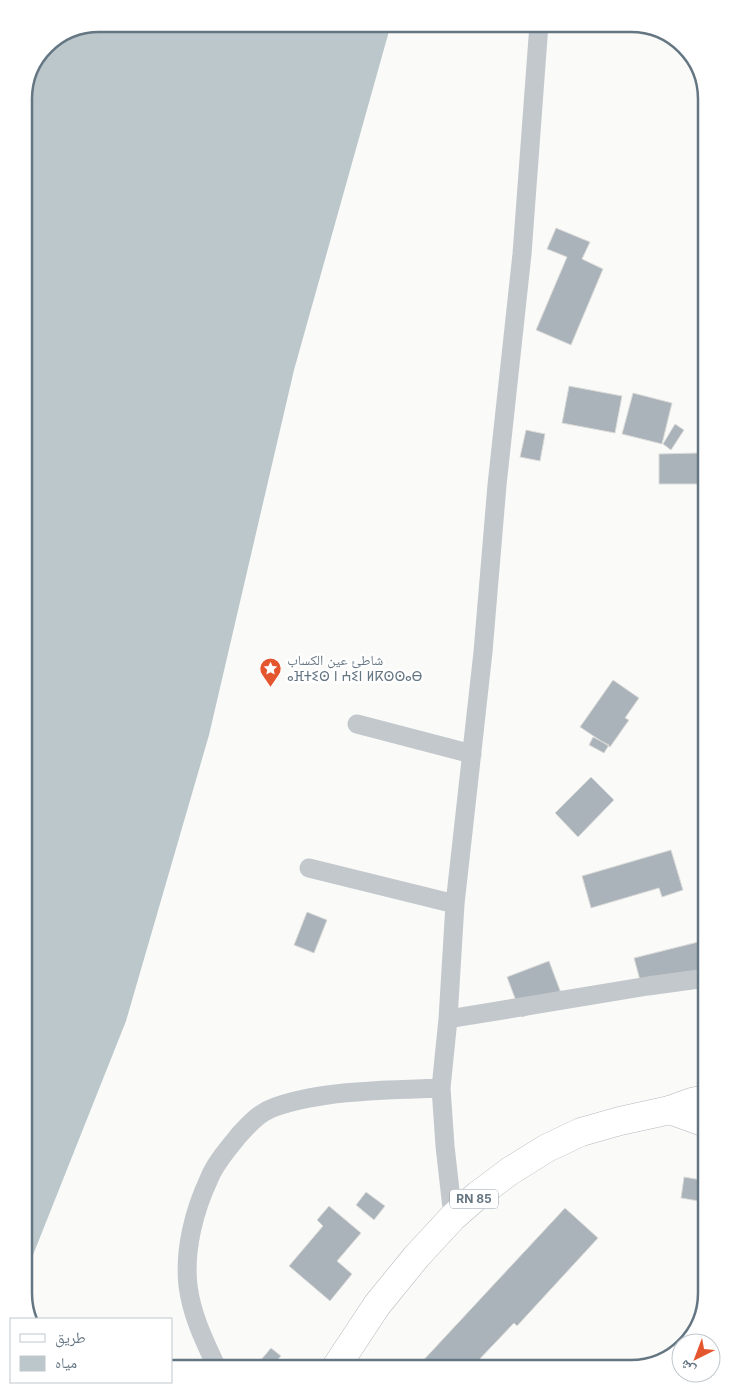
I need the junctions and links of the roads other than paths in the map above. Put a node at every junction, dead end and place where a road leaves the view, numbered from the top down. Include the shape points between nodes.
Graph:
1 (538, 33) edge
2 (357, 724) dead end
3 (472, 754) junction
4 (309, 868) dead end
5 (455, 904) junction
6 (698, 979) edge
7 (448, 1019) junction
8 (441, 1088) junction
9 (698, 1101) edge
10 (670, 1110) junction
11 (698, 1120) edge
12 (453, 1216) junction
13 (213, 1360) edge
14 (341, 1360) edge

1 - 3 street via 522,254
2 - 3 street
3 - 5 street
4 - 5 street
5 - 7 street
6 - 7 street
7 - 8 street
8 - 12 street
8 - 13 street via 318,1097 273,1108 252,1121 232,1144 209,1177 189,1245 188,1284 195,1320
9 - 10 main road, RN 85
10 - 11 main road
10 - 12 main road, RN 85 via 580,1132 546,1148 510,1171
12 - 14 main road, RN 85 via 377,1305

